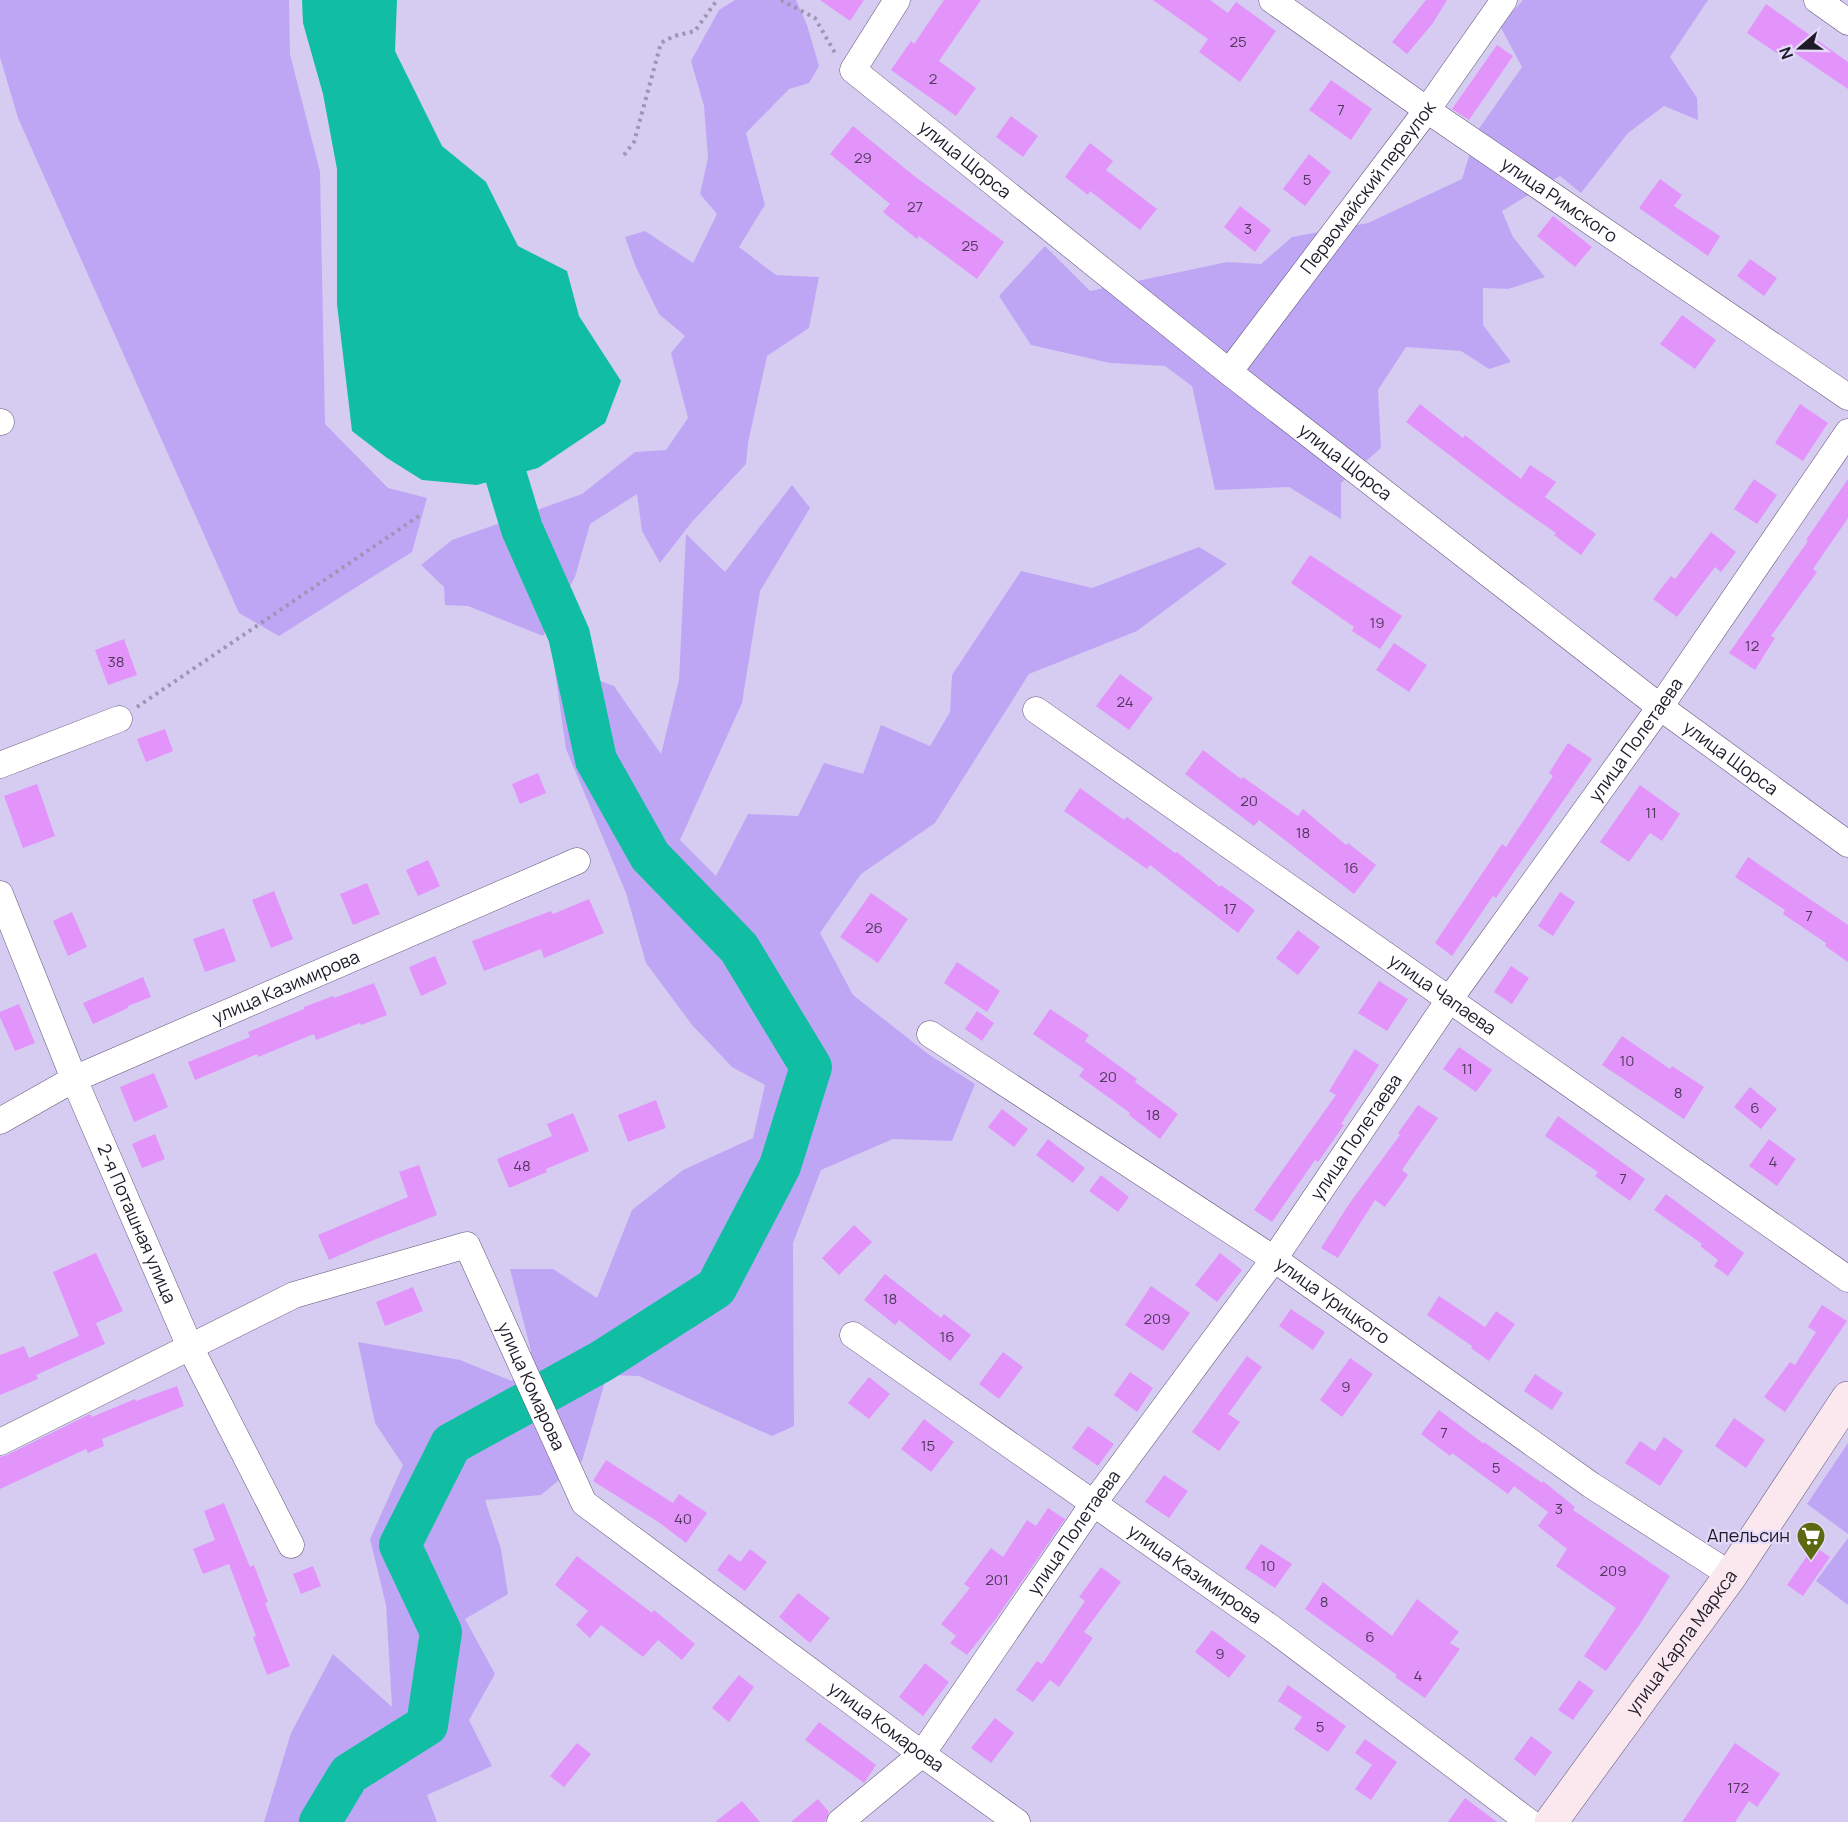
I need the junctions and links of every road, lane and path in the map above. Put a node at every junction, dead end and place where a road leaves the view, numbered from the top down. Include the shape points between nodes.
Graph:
1 (717, 0) edge
2 (781, 0) edge
3 (897, 0) edge
4 (1272, 0) edge
5 (1504, 0) edge
6 (1816, 0) edge
7 (1848, 22) edge
8 (853, 70) junction
9 (1427, 110) junction
10 (624, 155) dead end
11 (1229, 372) junction
12 (1848, 397) edge
13 (1848, 432) edge
14 (419, 516) dead end
15 (1660, 707) junction
16 (1036, 710) dead end
17 (119, 719) joint
18 (0, 765) edge
19 (1848, 844) edge
20 (577, 861) dead end
21 (0, 894) edge
22 (1449, 1000) junction
23 (930, 1034) dead end
24 (74, 1079) junction
25 (0, 1121) edge
26 (1274, 1259) junction
27 (1848, 1279) edge
28 (853, 1335) dead end
29 (190, 1347) junction
30 (1848, 1398) edge
31 (0, 1442) edge
32 (1093, 1504) junction
33 (291, 1545) dead end
34 (1731, 1575) junction
35 (922, 1754) junction
36 (840, 1822) edge
37 (1017, 1822) edge
38 (1529, 1822) edge
39 (1551, 1822) edge

1 - 10 path via 695,32 661,43 634,142
2 - 8 path via 815,18 838,58
3 - 8 street
4 - 9 street, улица Римского
5 - 9 street, Первомайский переулок
6 - 7 street
8 - 11 street, улица Щорса
9 - 11 street, Первомайский переулок
9 - 12 street, улица Римского
11 - 15 street, улица Щорса
13 - 15 street, улица Полетаева
14 - 17 path
15 - 19 street, улица Щорса
15 - 22 street, улица Полетаева
16 - 22 street, улица Чапаева
17 - 18 street
20 - 24 street, улица Казимирова
21 - 24 street, 2-я Поташная улица
22 - 26 street, улица Полетаева
22 - 27 street, улица Чапаева
23 - 26 street, улица Урицкого
24 - 25 street, улица Казимирова
24 - 29 street, 2-я Поташная улица
26 - 32 street, улица Полетаева
26 - 34 street, улица Урицкого via 1591,1485
28 - 32 street, улица Казимирова
29 - 31 street, улица Комарова
29 - 33 street, 2-я Поташная улица
29 - 35 street, улица Комарова via 294,1295 467,1245 584,1503
30 - 34 main road, улица Карла Маркса
32 - 35 street, улица Полетаева
32 - 38 street, улица Казимирова via 1270,1627
34 - 39 main road, улица Карла Маркса
35 - 36 street, улица Полетаева
35 - 37 street, улица Комарова

